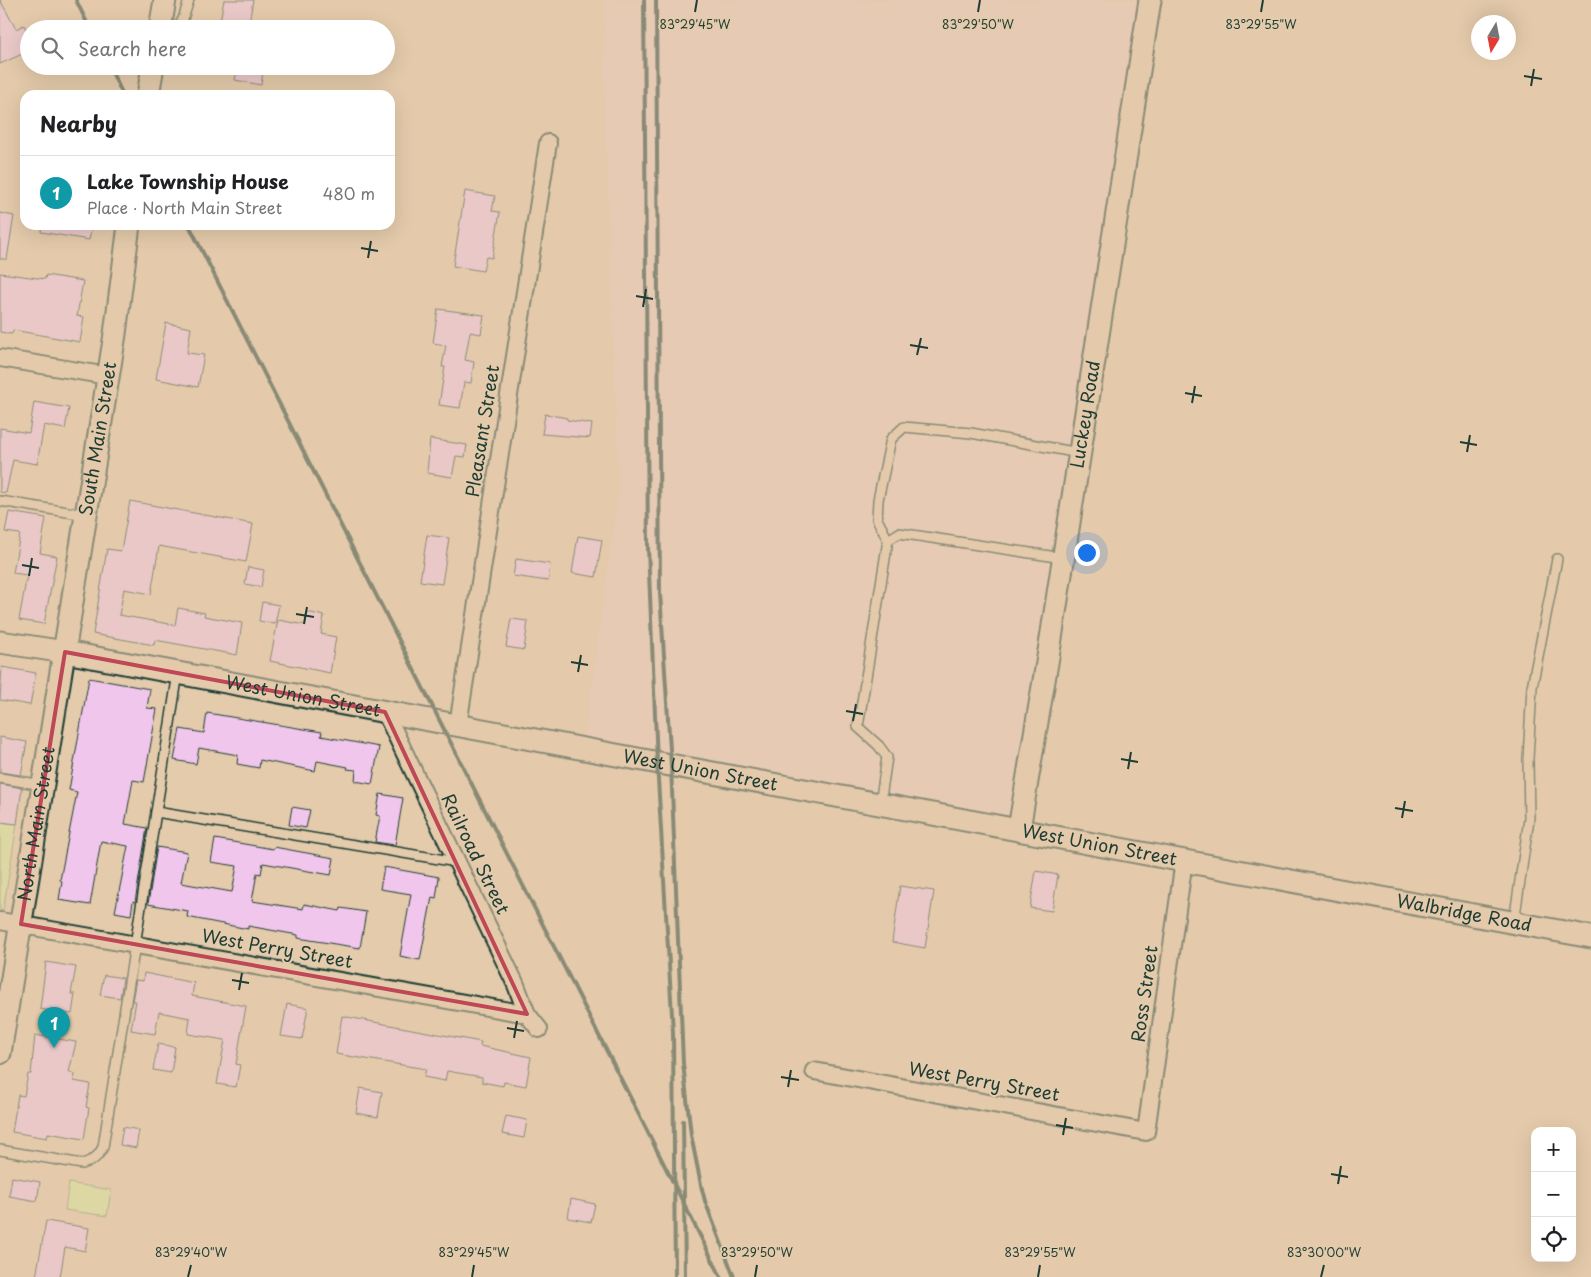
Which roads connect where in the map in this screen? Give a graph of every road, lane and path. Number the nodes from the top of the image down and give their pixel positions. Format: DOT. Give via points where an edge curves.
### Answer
graph roads {
  1 [pos="165,0"];
  2 [pos="189,0"];
  3 [pos="1150,0"];
  4 [pos="162,20"];
  5 [pos="182,20"];
  6 [pos="151,75"];
  7 [pos="149,90"];
  8 [pos="548,143"];
  9 [pos="128,230"];
  10 [pos="0,358"];
  11 [pos="108,376"];
  12 [pos="1080,453"];
  13 [pos="0,501"];
  14 [pos="86,516"];
  15 [pos="888,540"];
  16 [pos="1064,558"];
  17 [pos="1557,559"];
  18 [pos="0,642"];
  19 [pos="65,652"];
  20 [pos="178,673"];
  21 [pos="386,712"];
  22 [pos="458,725"];
  23 [pos="0,778"];
  24 [pos="43,785"];
  25 [pos="880,804"];
  26 [pos="156,812"];
  27 [pos="1019,829"];
  28 [pos="1184,860"];
  29 [pos="456,862"];
  30 [pos="1336,889"];
  31 [pos="0,921"];
  32 [pos="1514,923"];
  33 [pos="21,924"];
  34 [pos="1591,937"];
  35 [pos="135,944"];
  36 [pos="527,1014"];
  37 [pos="539,1029"];
  38 [pos="0,1053"];
  39 [pos="814,1071"];
  40 [pos="1146,1132"];
  41 [pos="0,1150"];
  1 -- 4 [label="street"];
  2 -- 5 [label="lane"];
  3 -- 12 [label="street, Luckey Road"];
  6 -- 7 [label="street"];
  8 -- 22 [label="street, Pleasant Street"];
  9 -- 11 [label="street, South Main Street"];
  10 -- 11 [label="street"];
  11 -- 14 [label="street, South Main Street"];
  12 -- 15 [label="lane" via="971,434 904,427 891,439 878,500 877,519"];
  12 -- 16 [label="street, Luckey Road"];
  13 -- 14 [label="lane"];
  14 -- 19 [label="street, South Main Street"];
  15 -- 16 [label="lane" via="899,533"];
  15 -- 25 [label="lane" via="858,727 880,746 887,757"];
  16 -- 27 [label="street, Luckey Road"];
  17 -- 32 [label="lane" via="1532,687 1529,819"];
  18 -- 19 [label="street, West Union Street"];
  19 -- 20 [label="street, West Union Street"];
  19 -- 24 [label="street, North Main Street"];
  20 -- 21 [label="street, West Union Street"];
  20 -- 26 [label="lane"];
  21 -- 22 [label="street, West Union Street"];
  21 -- 29 [label="street, Railroad Street"];
  22 -- 25 [label="street, West Union Street"];
  23 -- 24 [label="lane"];
  24 -- 33 [label="street, North Main Street"];
  25 -- 27 [label="street, West Union Street"];
  26 -- 29 [label="lane"];
  26 -- 35 [label="lane"];
  27 -- 28 [label="street, West Union Street"];
  28 -- 30 [label="street, West Union Street"];
  28 -- 40 [label="street, Ross Street"];
  29 -- 36 [label="street, Railroad Street"];
  30 -- 32 [label="street, Walbridge Road"];
  31 -- 33 [label="street, West Perry Street"];
  32 -- 34 [label="street, Walbridge Road"];
  33 -- 35 [label="street, West Perry Street"];
  33 -- 38 [label="street, North Main Street"];
  35 -- 36 [label="street, West Perry Street"];
  35 -- 41 [label="lane" via="100,1155 82,1164"];
  36 -- 37 [label="street, Railroad Street"];
  39 -- 40 [label="street, West Perry Street"];
}
